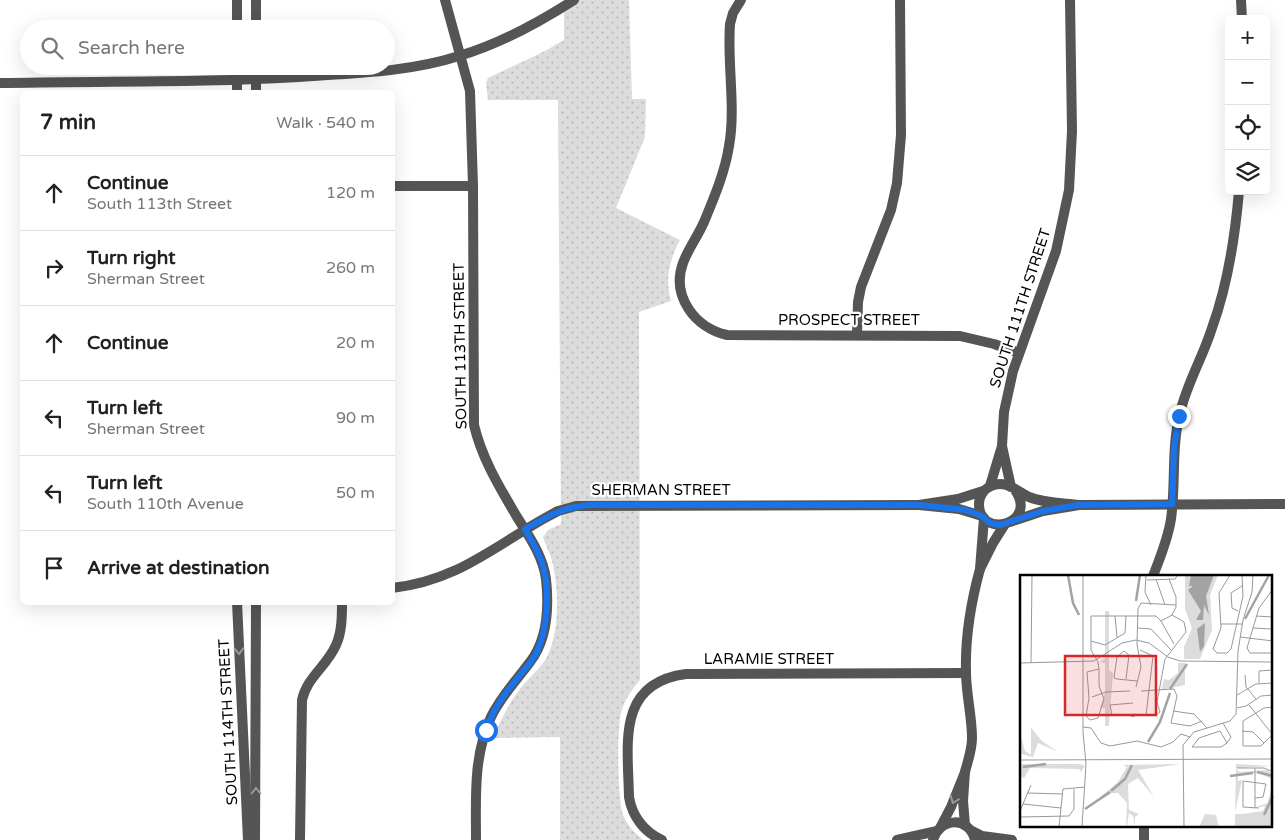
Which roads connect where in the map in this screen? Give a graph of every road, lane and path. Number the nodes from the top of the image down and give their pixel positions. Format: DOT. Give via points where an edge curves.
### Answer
graph roads {
  1 [pos="237,0"];
  2 [pos="256,0"];
  3 [pos="445,0"];
  4 [pos="574,0"];
  5 [pos="741,0"];
  6 [pos="900,0"];
  7 [pos="1070,0"];
  8 [pos="1241,0"];
  9 [pos="1242,15"];
  10 [pos="237,20"];
  11 [pos="256,20"];
  12 [pos="460,56"];
  13 [pos="395,70"];
  14 [pos="237,75"];
  15 [pos="256,75"];
  16 [pos="327,75"];
  17 [pos="256,79"];
  18 [pos="237,80"];
  19 [pos="0,82"];
  20 [pos="237,90"];
  21 [pos="256,90"];
  22 [pos="395,186"];
  23 [pos="473,186"];
  24 [pos="1239,195"];
  25 [pos="857,335"];
  26 [pos="1019,353"];
  27 [pos="1002,446"];
  28 [pos="987,488"];
  29 [pos="1013,488"];
  30 [pos="1172,504"];
  31 [pos="1285,504"];
  32 [pos="919,505"];
  33 [pos="1078,505"];
  34 [pos="983,517"];
  35 [pos="1008,523"];
  36 [pos="525,529"];
  37 [pos="980,568"];
  38 [pos="1153,575"];
  39 [pos="395,588"];
  40 [pos="237,605"];
  41 [pos="256,605"];
  42 [pos="342,605"];
  43 [pos="966,673"];
  44 [pos="965,772"];
  45 [pos="970,832"];
  46 [pos="937,833"];
  47 [pos="248,840"];
  48 [pos="256,840"];
  49 [pos="300,840"];
  50 [pos="476,840"];
  51 [pos="662,840"];
  52 [pos="896,840"];
  53 [pos="1012,840"];
  1 -- 10 [label="street"];
  2 -- 11 [label="street"];
  3 -- 12 [label="street, SOUTH 113TH STREET"];
  4 -- 12 [label="street" via="537,23"];
  5 -- 25 [label="street, PROSPECT STREET" via="731,18 730,29 730,144 703,223 682,264 681,284 687,308 704,326 727,335"];
  6 -- 25 [label="street" via="897,183 861,287"];
  7 -- 26 [label="street, SOUTH 111TH STREET" via="1072,131 1069,190 1056,251"];
  8 -- 9 [label="street"];
  12 -- 13 [label="street"];
  12 -- 23 [label="street, SOUTH 113TH STREET" via="470,91"];
  14 -- 18 [label="street"];
  15 -- 17 [label="street"];
  16 -- 17 [label="street"];
  17 -- 18 [label="street"];
  17 -- 21 [label="street"];
  18 -- 19 [label="street"];
  18 -- 20 [label="street"];
  22 -- 23 [label="street"];
  23 -- 36 [label="street, SOUTH 113TH STREET" via="474,425 482,455"];
  24 -- 30 [label="street" via="1225,286 1212,331 1188,385 1179,416"];
  25 -- 26 [label="street, PROSPECT STREET" via="960,336"];
  26 -- 27 [label="street, SOUTH 111TH STREET" via="1007,392"];
  27 -- 28 [label="street, SOUTH 111TH STREET"];
  27 -- 29 [label="street, SOUTH 111TH STREET"];
  28 -- 29 [label="street" via="1002,483"];
  28 -- 32 [label="street, SHERMAN STREET" via="958,499"];
  28 -- 34 [label="street" via="979,503"];
  29 -- 33 [label="street" via="1043,501"];
  29 -- 35 [label="street" via="1021,505 1018,515"];
  30 -- 31 [label="street"];
  30 -- 33 [label="street"];
  30 -- 38 [label="street" via="1167,537"];
  32 -- 34 [label="street, SHERMAN STREET" via="959,509"];
  32 -- 36 [label="street, SHERMAN STREET" via="590,505 558,511"];
  33 -- 35 [label="street" via="1043,511"];
  34 -- 35 [label="street" via="995,524"];
  34 -- 37 [label="street"];
  35 -- 37 [label="street"];
  36 -- 39 [label="street, SHERMAN STREET" via="455,572"];
  36 -- 50 [label="street, SOUTH 113TH STREET" via="545,572 545,630 535,655 496,706 479,751"];
  37 -- 43 [label="street" via="968,620"];
  40 -- 47 [label="street, SOUTH 114TH STREET, one-way"];
  48 -- 41 [label="street, SOUTH 114TH STREET, one-way"];
  42 -- 49 [label="street" via="336,646 307,685 302,700"];
  43 -- 44 [label="street" via="972,737"];
  43 -- 51 [label="street, LARAMIE STREET" via="686,674 653,684 637,702 629,725 629,797 631,808 641,824"];
  44 -- 45 [label="street" via="963,800"];
  44 -- 46 [label="street, one-way"];
  45 -- 46 [label="street" via="956,822 948,823"];
  45 -- 53 [label="street"];
  46 -- 52 [label="street"];
}
